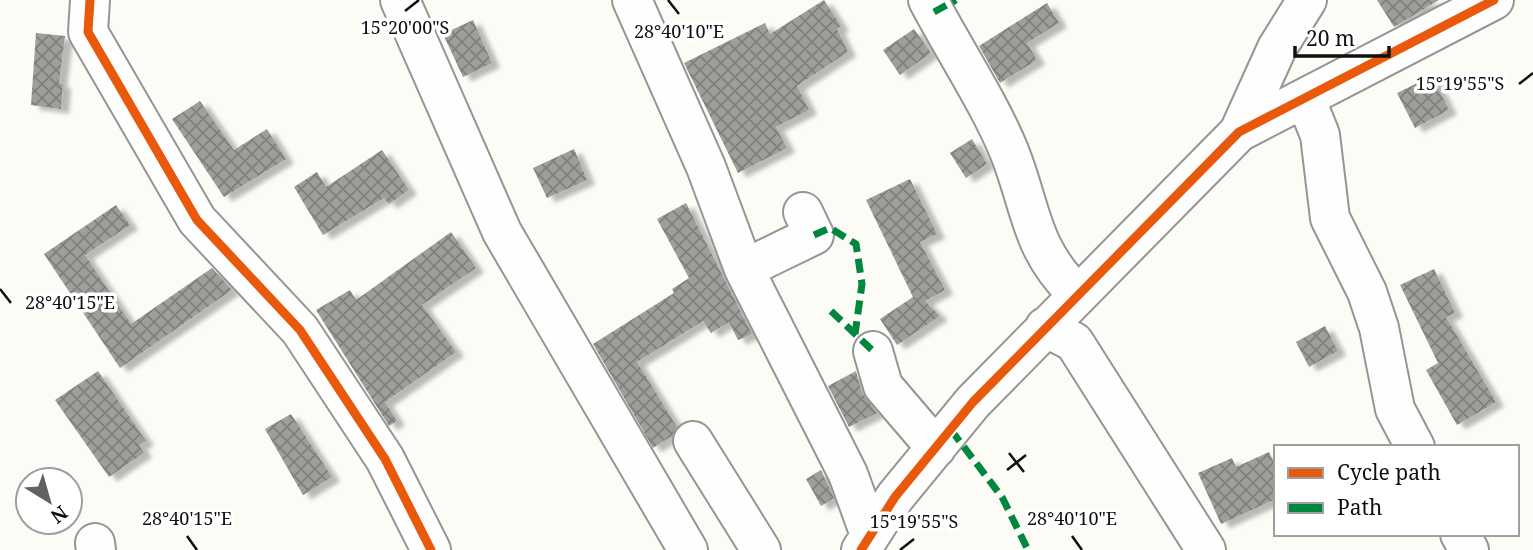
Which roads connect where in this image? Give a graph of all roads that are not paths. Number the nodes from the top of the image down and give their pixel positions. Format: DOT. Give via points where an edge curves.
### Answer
graph roads {
  1 [pos="90,0"];
  2 [pos="400,0"];
  3 [pos="632,0"];
  4 [pos="928,0"];
  5 [pos="1307,0"];
  6 [pos="1494,0"];
  7 [pos="1305,98"];
  8 [pos="1238,132"];
  9 [pos="803,212"];
  10 [pos="744,269"];
  11 [pos="1077,294"];
  12 [pos="1045,327"];
  13 [pos="873,351"];
  14 [pos="693,441"];
  15 [pos="1414,445"];
  16 [pos="936,448"];
  17 [pos="865,543"];
  18 [pos="431,550"];
  19 [pos="688,550"];
  20 [pos="761,550"];
  21 [pos="1206,550"];
  1 -- 18 [label="street" via="88,32 197,220 300,330 385,459"];
  2 -- 19 [label="street" via="502,232"];
  3 -- 10 [label="street" via="706,167"];
  4 -- 11 [label="street" via="1009,150 1032,229 1055,272"];
  5 -- 8 [label="street" via="1277,48"];
  6 -- 7 [label="street"];
  7 -- 8 [label="street"];
  7 -- 15 [label="street" via="1320,135 1330,218 1367,292 1395,409"];
  8 -- 11 [label="street"];
  9 -- 10 [label="street" via="814,235"];
  10 -- 17 [label="street" via="848,474"];
  11 -- 12 [label="street"];
  12 -- 16 [label="street"];
  12 -- 21 [label="street" via="1074,342"];
  13 -- 16 [label="street" via="883,386"];
  14 -- 20 [label="street"];
  16 -- 17 [label="street"];
}
